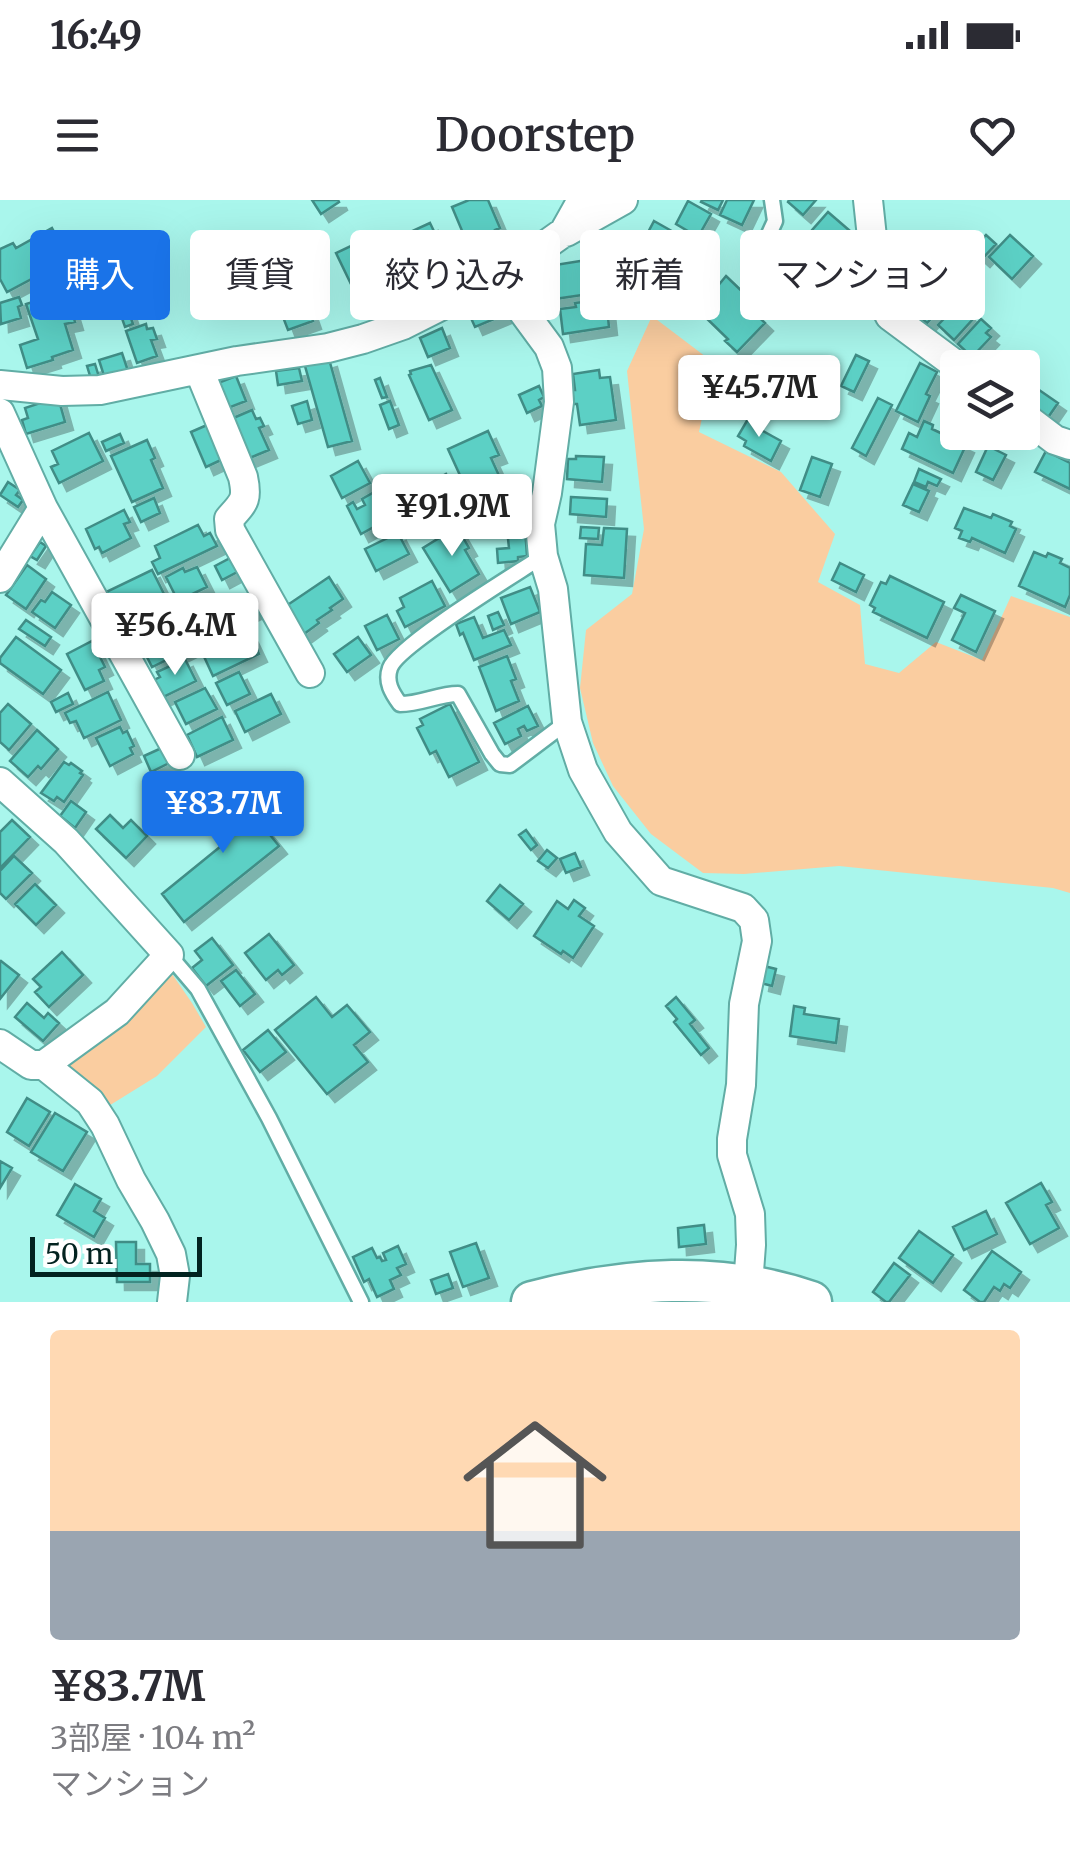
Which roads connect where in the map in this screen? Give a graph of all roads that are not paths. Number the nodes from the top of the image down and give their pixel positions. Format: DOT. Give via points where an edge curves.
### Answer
graph roads {
  1 [pos="582,200"];
  2 [pos="623,200"];
  3 [pos="772,200"];
  4 [pos="868,200"];
  5 [pos="771,230"];
  6 [pos="871,230"];
  7 [pos="564,232"];
  8 [pos="560,235"];
  9 [pos="415,320"];
  10 [pos="530,320"];
  11 [pos="895,320"];
  12 [pos="940,353"];
  13 [pos="199,370"];
  14 [pos="0,384"];
  15 [pos="0,414"];
  16 [pos="1040,429"];
  17 [pos="1070,444"];
  18 [pos="43,508"];
  19 [pos="542,556"];
  20 [pos="0,578"];
  21 [pos="310,674"];
  22 [pos="567,722"];
  23 [pos="180,755"];
  24 [pos="0,782"];
  25 [pos="169,956"];
  26 [pos="0,1044"];
  27 [pos="44,1065"];
  28 [pos="748,1286"];
  29 [pos="172,1302"];
  30 [pos="361,1302"];
  31 [pos="532,1302"];
  32 [pos="810,1302"];
  1 -- 7 [label="street"];
  2 -- 7 [label="street"];
  3 -- 5 [label="lane"];
  4 -- 6 [label="street"];
  7 -- 8 [label="street"];
  9 -- 13 [label="street" via="328,348"];
  10 -- 19 [label="street" via="557,368 559,402 540,524"];
  11 -- 12 [label="street"];
  13 -- 14 [label="street" via="100,390"];
  13 -- 21 [label="street" via="243,476 245,501 229,520 230,530"];
  15 -- 18 [label="street"];
  16 -- 17 [label="street"];
  18 -- 20 [label="street"];
  18 -- 23 [label="street"];
  19 -- 22 [label="street" via="553,589"];
  19 -- 22 [label="lane" via="396,656 389,689 400,704 458,694 500,764 510,765"];
  22 -- 28 [label="street" via="583,770 618,832 661,880 743,908 754,920 757,941 744,1004 732,1139 750,1214"];
  24 -- 25 [label="street" via="66,840"];
  25 -- 27 [label="street" via="117,1012"];
  25 -- 30 [label="lane" via="198,989 270,1118"];
  26 -- 27 [label="street" via="32,1065"];
  27 -- 29 [label="street" via="90,1102 156,1221 171,1254"];
  28 -- 31 [label="main road" via="655,1280"];
  28 -- 32 [label="main road"];
}
